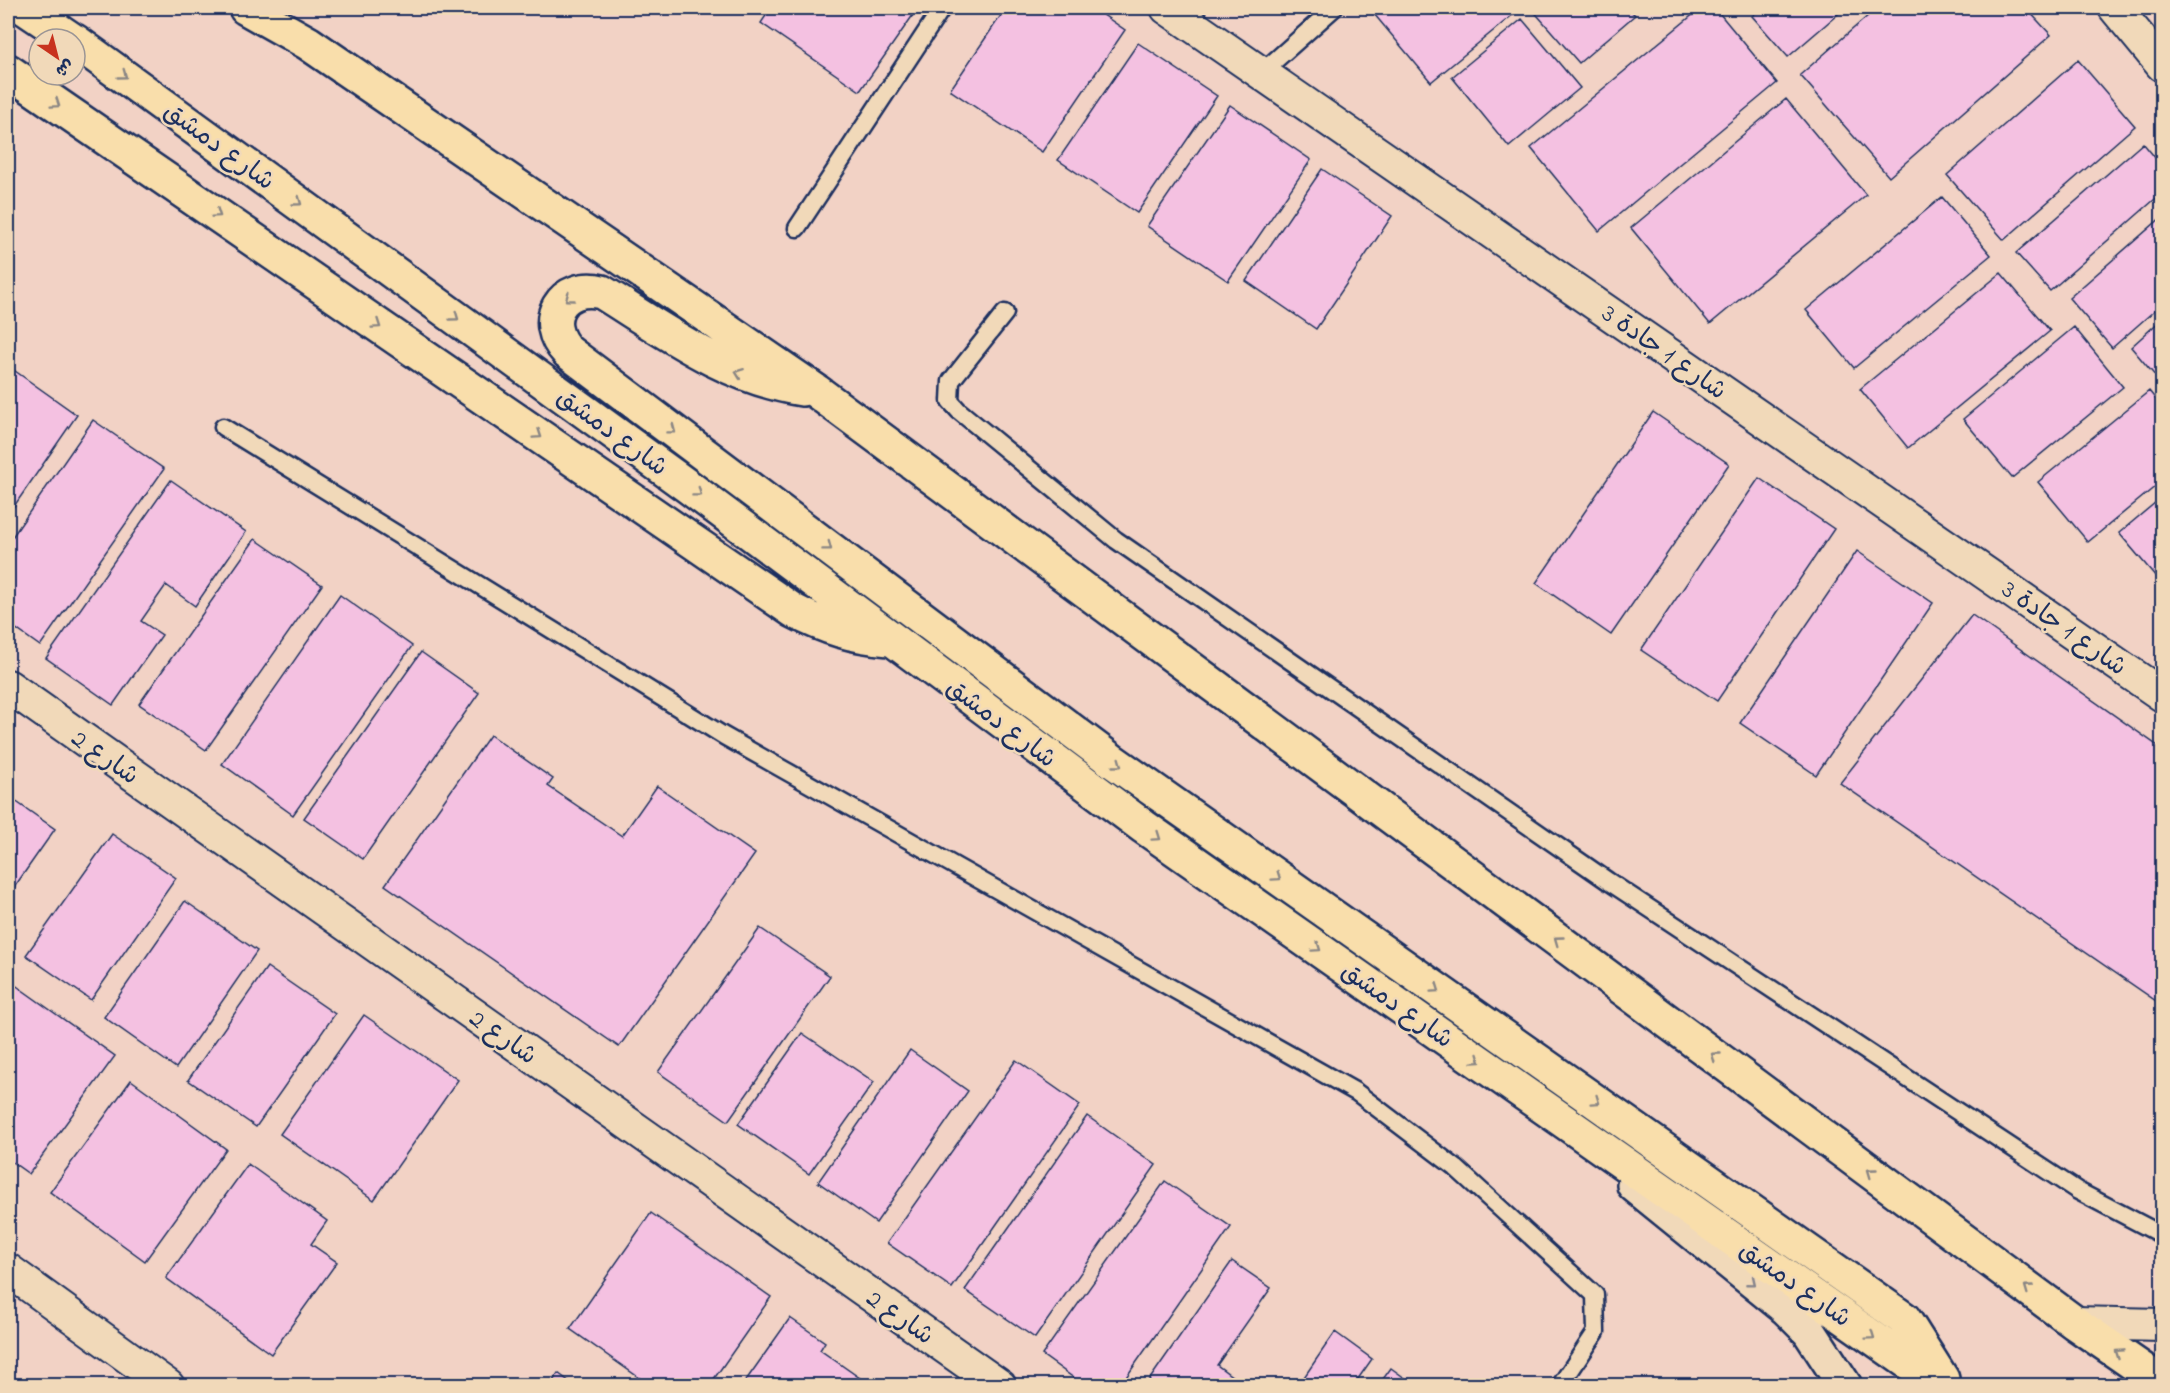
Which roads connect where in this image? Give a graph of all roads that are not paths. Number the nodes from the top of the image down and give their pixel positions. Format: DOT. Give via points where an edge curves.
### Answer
graph roads {
  1 [pos="25,8"];
  2 [pos="246,8"];
  3 [pos="272,8"];
  4 [pos="942,8"];
  5 [pos="1167,8"];
  6 [pos="1334,8"];
  7 [pos="2115,8"];
  8 [pos="54,27"];
  9 [pos="308,43"];
  10 [pos="87,50"];
  11 [pos="2163,65"];
  12 [pos="8,71"];
  13 [pos="1261,73"];
  14 [pos="797,228"];
  15 [pos="1005,313"];
  16 [pos="816,392"];
  17 [pos="223,427"];
  18 [pos="891,640"];
  19 [pos="8,686"];
  20 [pos="2163,695"];
  21 [pos="1582,1133"];
  22 [pos="2163,1235"];
  23 [pos="8,1270"];
  24 [pos="2075,1323"];
  25 [pos="2163,1325"];
  26 [pos="148,1380"];
  27 [pos="2163,1383"];
  28 [pos="1000,1386"];
  29 [pos="1560,1386"];
  30 [pos="1845,1386"];
  31 [pos="1942,1386"];
  32 [pos="1947,1386"];
  1 -- 8 [label="main road, شارع دمشق"];
  2 -- 9 [label="main road"];
  3 -- 9 [label="main road"];
  4 -- 14 [label="lane"];
  5 -- 13 [label="street, شارع 1 جادة 3"];
  6 -- 13 [label="lane"];
  7 -- 11 [label="street"];
  9 -- 16 [label="main road"];
  10 -- 18 [label="main road, شارع دمشق, one-way" via="690,488"];
  12 -- 18 [label="main road, one-way" via="794,610 834,630"];
  13 -- 20 [label="street, شارع 1 جادة 3"];
  15 -- 22 [label="lane" via="951,381 950,401 1116,540 1628,894 2078,1191"];
  24 -- 16 [label="main road, one-way"];
  16 -- 32 [label="main road, one-way" via="728,369 602,292 590,289 568,296 555,315 556,335 568,352 1111,760 1904,1319"];
  17 -- 29 [label="lane" via="724,736 1356,1092 1456,1168 1595,1295 1596,1332"];
  18 -- 21 [label="main road, شارع دمشق, one-way" via="1144,827"];
  19 -- 28 [label="street, شارع 2"];
  21 -- 30 [label="main road, one-way" via="1617,1171 1809,1331"];
  21 -- 31 [label="main road, شارع دمشق, one-way"];
  23 -- 26 [label="street"];
  24 -- 25 [label="street"];
  27 -- 24 [label="main road, one-way"];
}
